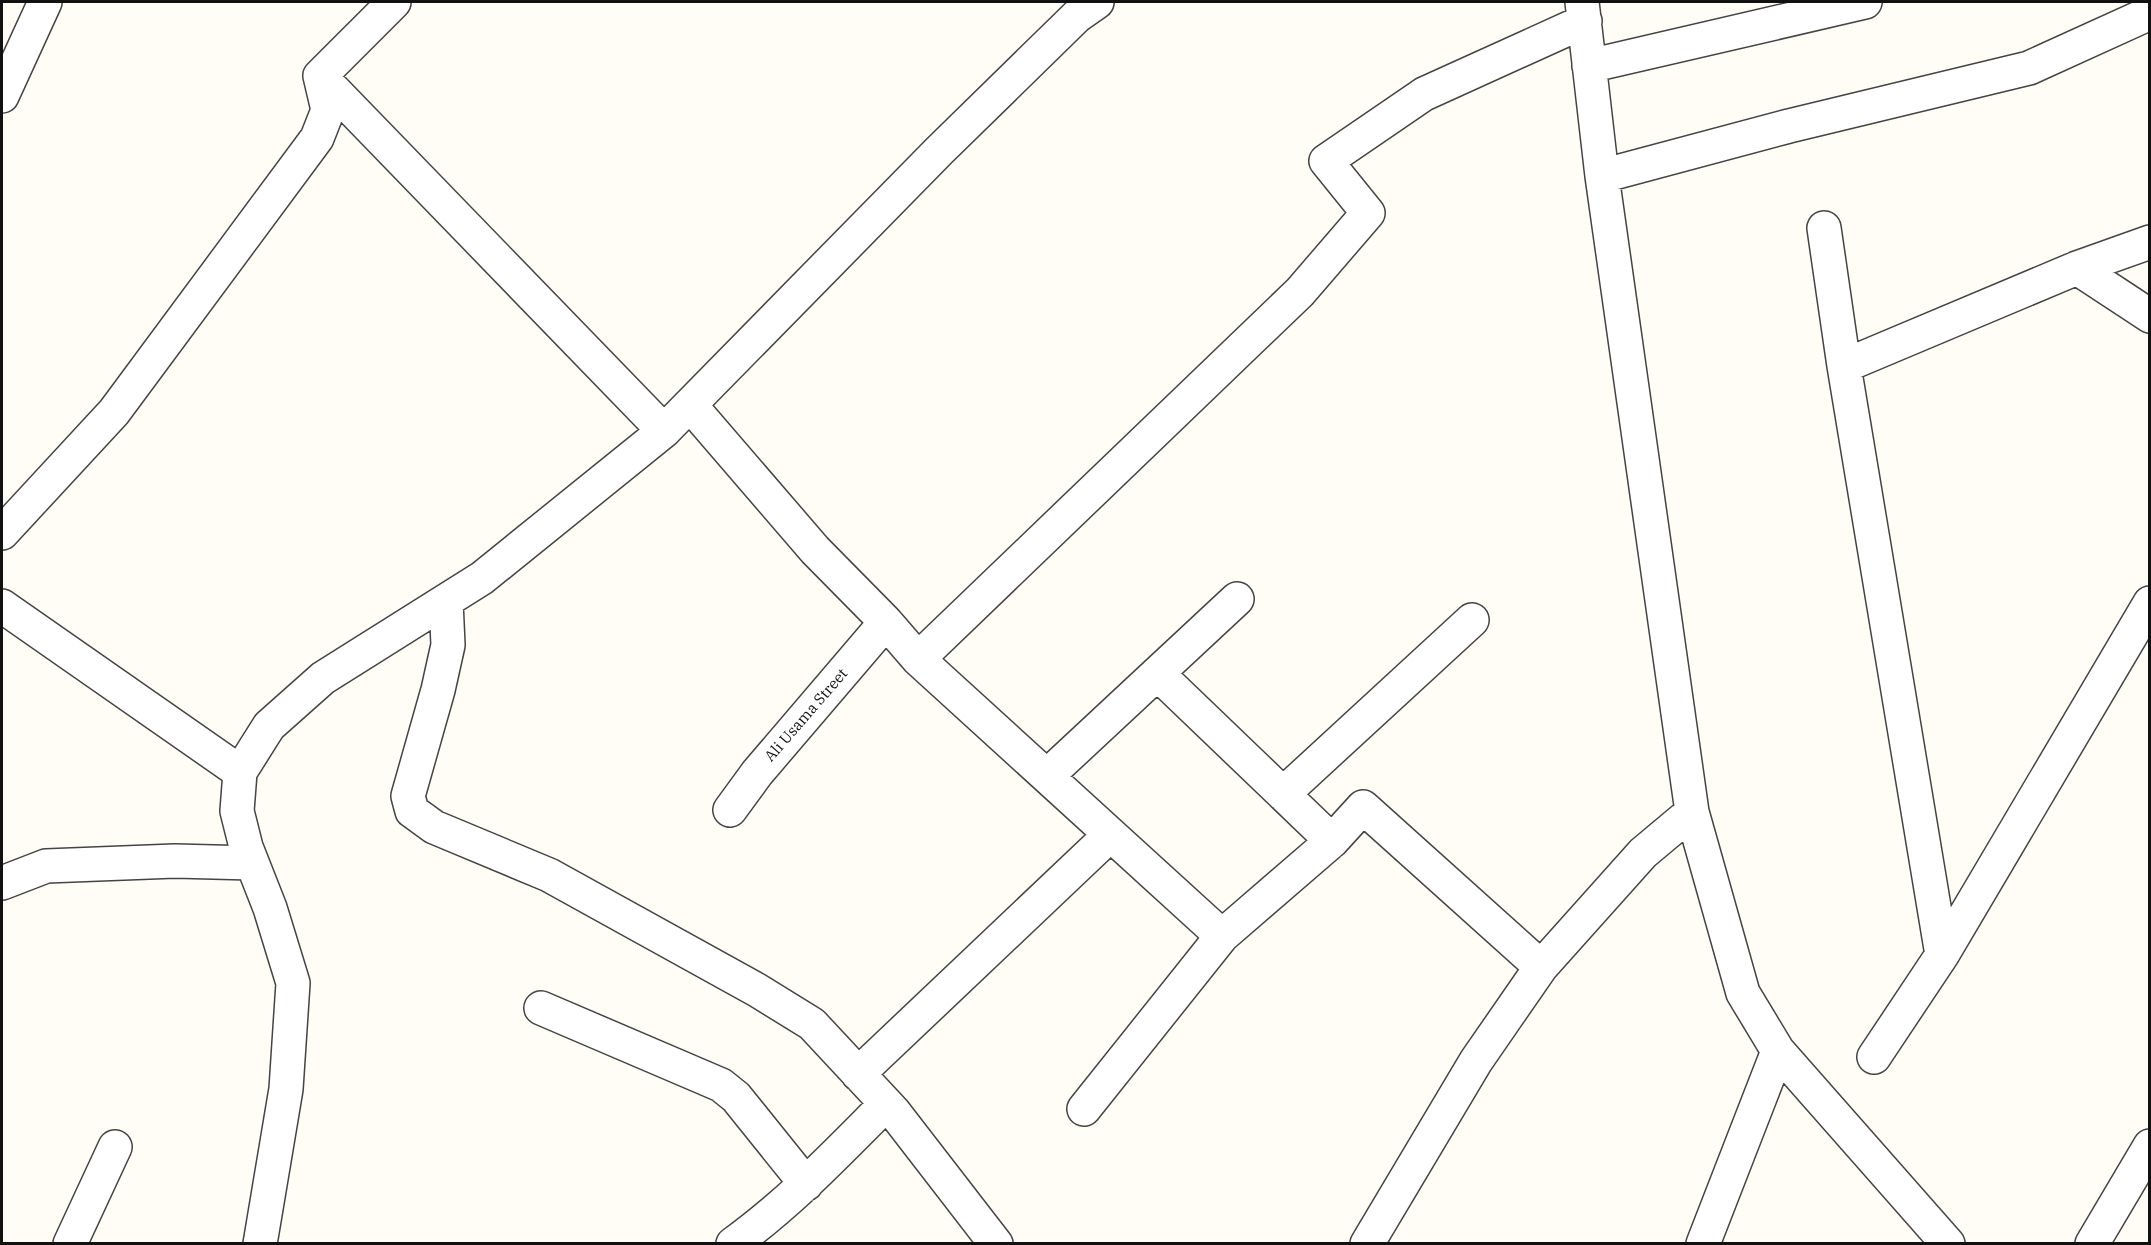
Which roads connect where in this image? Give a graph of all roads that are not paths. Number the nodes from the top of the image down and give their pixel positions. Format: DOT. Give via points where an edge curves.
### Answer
graph roads {
  1 [pos="45,2"];
  2 [pos="394,2"];
  3 [pos="1865,2"];
  4 [pos="1080,6"];
  5 [pos="1583,11"];
  6 [pos="2150,12"];
  7 [pos="1589,66"];
  8 [pos="320,76"];
  9 [pos="2,96"];
  10 [pos="1602,176"];
  11 [pos="1824,228"];
  12 [pos="2150,242"];
  13 [pos="2077,268"];
  14 [pos="2150,315"];
  15 [pos="1844,366"];
  16 [pos="691,406"];
  17 [pos="664,431"];
  18 [pos="2,533"];
  19 [pos="1237,599"];
  20 [pos="446,601"];
  21 [pos="2150,603"];
  22 [pos="2,606"];
  23 [pos="1472,620"];
  24 [pos="886,622"];
  25 [pos="918,659"];
  26 [pos="1158,674"];
  27 [pos="240,772"];
  28 [pos="1047,776"];
  29 [pos="1283,794"];
  30 [pos="730,810"];
  31 [pos="1692,812"];
  32 [pos="1110,835"];
  33 [pos="1332,841"];
  34 [pos="252,863"];
  35 [pos="2,883"];
  36 [pos="1222,936"];
  37 [pos="1942,956"];
  38 [pos="1541,967"];
  39 [pos="541,1008"];
  40 [pos="1778,1051"];
  41 [pos="1874,1057"];
  42 [pos="858,1074"];
  43 [pos="886,1104"];
  44 [pos="1084,1109"];
  45 [pos="2150,1146"];
  46 [pos="115,1148"];
  47 [pos="806,1184"];
  48 [pos="69,1244"];
  49 [pos="260,1244"];
  50 [pos="733,1244"];
  51 [pos="996,1244"];
  52 [pos="1367,1244"];
  53 [pos="1703,1244"];
  54 [pos="1948,1244"];
  55 [pos="2092,1244"];
  1 -- 9 [label="street"];
  2 -- 8 [label="street"];
  3 -- 7 [label="street"];
  4 -- 16 [label="street"];
  5 -- 7 [label="street"];
  5 -- 25 [label="street" via="1424,94 1326,161 1368,213 1300,292"];
  6 -- 10 [label="street" via="2029,68"];
  7 -- 10 [label="street"];
  8 -- 17 [label="street"];
  8 -- 18 [label="street" via="328,110 317,138 114,412"];
  10 -- 31 [label="street"];
  11 -- 15 [label="street"];
  12 -- 13 [label="street"];
  13 -- 14 [label="street"];
  13 -- 15 [label="street"];
  15 -- 37 [label="street"];
  16 -- 17 [label="street"];
  16 -- 24 [label="street" via="815,550"];
  17 -- 20 [label="street" via="482,578"];
  19 -- 26 [label="street"];
  20 -- 27 [label="street" via="323,678 269,726"];
  20 -- 42 [label="street" via="448,645 408,795 412,811 434,827 549,875 757,990 812,1024"];
  21 -- 37 [label="street"];
  22 -- 27 [label="street"];
  23 -- 29 [label="street"];
  24 -- 25 [label="street"];
  24 -- 30 [label="street, Ali Usama Street"];
  25 -- 28 [label="street"];
  26 -- 28 [label="street"];
  26 -- 29 [label="street"];
  27 -- 34 [label="street" via="237,811"];
  28 -- 32 [label="street"];
  29 -- 33 [label="street"];
  31 -- 38 [label="street" via="1643,854"];
  31 -- 40 [label="street" via="1743,993"];
  32 -- 36 [label="street"];
  32 -- 42 [label="street"];
  33 -- 36 [label="street"];
  33 -- 38 [label="street" via="1363,807"];
  34 -- 35 [label="street" via="175,861 46,866"];
  34 -- 49 [label="street" via="292,982 286,1089"];
  36 -- 44 [label="street"];
  37 -- 41 [label="street"];
  38 -- 52 [label="street" via="1476,1061"];
  39 -- 47 [label="street" via="721,1085 736,1097"];
  40 -- 53 [label="street"];
  40 -- 54 [label="street"];
  42 -- 43 [label="street"];
  43 -- 47 [label="street"];
  43 -- 51 [label="street"];
  45 -- 55 [label="street"];
  46 -- 48 [label="street"];
  47 -- 50 [label="street"];
}
